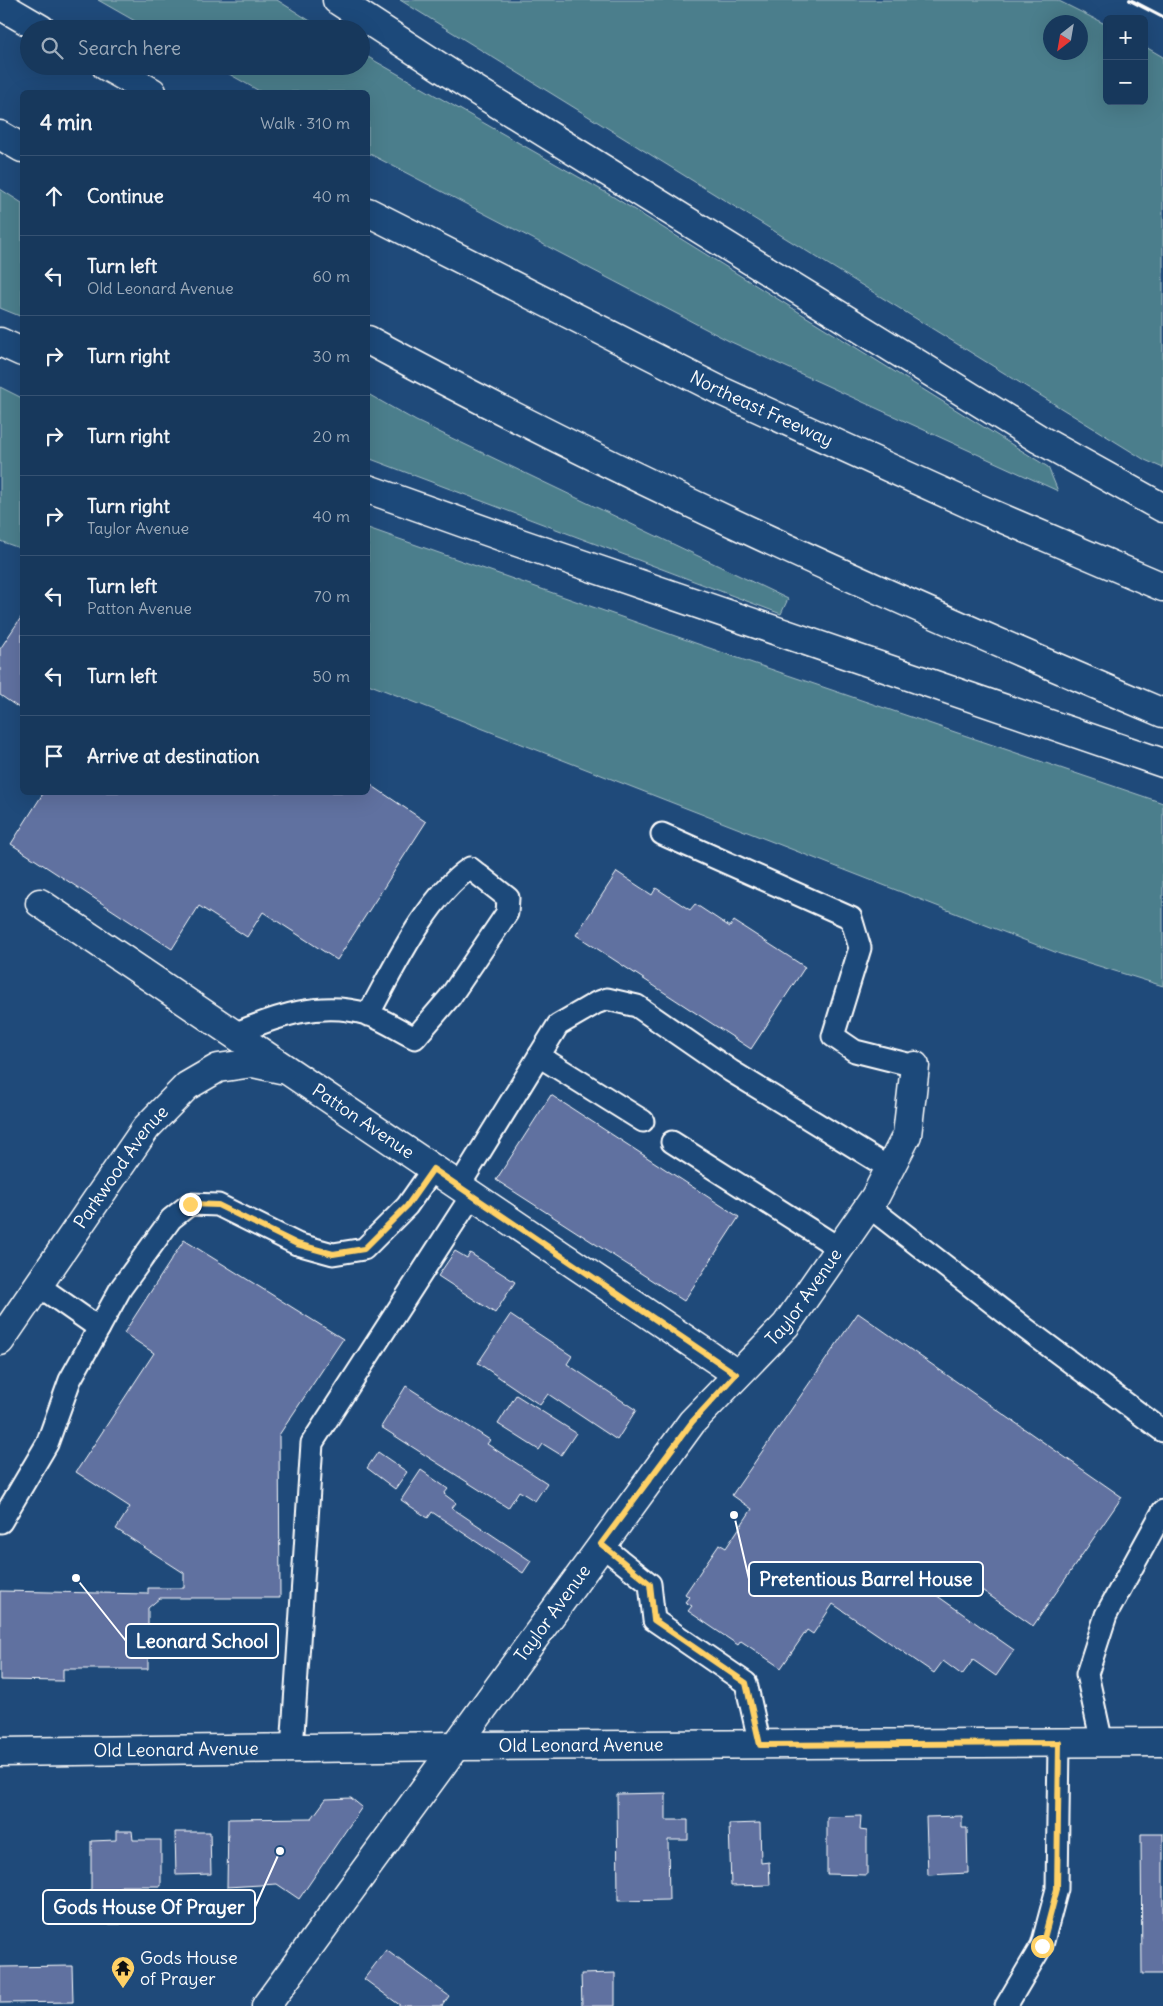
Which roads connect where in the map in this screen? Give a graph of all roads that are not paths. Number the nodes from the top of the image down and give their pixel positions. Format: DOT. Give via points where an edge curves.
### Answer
graph roads {
  1 [pos="336,0"];
  2 [pos="0,5"];
  3 [pos="26,20"];
  4 [pos="367,20"];
  5 [pos="370,22"];
  6 [pos="122,75"];
  7 [pos="148,90"];
  8 [pos="0,135"];
  9 [pos="20,147"];
  10 [pos="370,213"];
  11 [pos="370,341"];
  12 [pos="0,342"];
  13 [pos="20,351"];
  14 [pos="370,490"];
  15 [pos="1163,508"];
  16 [pos="1163,587"];
  17 [pos="1163,713"];
  18 [pos="1163,763"];
  19 [pos="662,834"];
  20 [pos="40,903"];
  21 [pos="368,1015"];
  22 [pos="234,1034"];
  23 [pos="539,1056"];
  24 [pos="915,1066"];
  25 [pos="290,1071"];
  26 [pos="643,1121"];
  27 [pos="672,1142"];
  28 [pos="889,1168"];
  29 [pos="433,1169"];
  30 [pos="465,1191"];
  31 [pos="868,1206"];
  32 [pos="839,1248"];
  33 [pos="38,1286"];
  34 [pos="99,1328"];
  35 [pos="0,1342"];
  36 [pos="736,1374"];
  37 [pos="1163,1431"];
  38 [pos="1163,1511"];
  39 [pos="1,1522"];
  40 [pos="601,1544"];
  41 [pos="1102,1742"];
  42 [pos="1163,1742"];
  43 [pos="1059,1743"];
  44 [pos="760,1745"];
  45 [pos="455,1746"];
  46 [pos="292,1749"];
  47 [pos="0,1752"];
  48 [pos="266,2006"];
  49 [pos="1006,2006"];
  1 -- 4 [label="main road"];
  2 -- 3 [label="main road"];
  5 -- 15 [label="main road" via="1039,439"];
  6 -- 7 [label="main road"];
  8 -- 9 [label="main road"];
  10 -- 16 [label="main road, Northeast Freeway" via="721,391 978,508"];
  11 -- 17 [label="main road" via="464,392 630,474 853,578"];
  12 -- 13 [label="main road"];
  14 -- 18 [label="main road"];
  19 -- 24 [label="lane" via="851,918 860,948 832,1036 855,1051"];
  20 -- 22 [label="main road, Patton Avenue"];
  21 -- 21 [label="lane" via="415,1038 450,997 507,912 508,898 470,868 454,879 413,934"];
  21 -- 22 [label="lane" via="330,1008 278,1016"];
  22 -- 25 [label="main road, Patton Avenue"];
  23 -- 26 [label="lane"];
  23 -- 28 [label="lane" via="558,1025 596,1003 607,1000 637,1006 731,1070"];
  23 -- 30 [label="lane"];
  24 -- 28 [label="main road, Taylor Avenue" via="907,1135"];
  25 -- 29 [label="main road, Patton Avenue"];
  25 -- 33 [label="main road, Parkwood Avenue" via="254,1063 218,1068 187,1086 146,1128"];
  27 -- 32 [label="lane"];
  28 -- 31 [label="main road, Taylor Avenue"];
  29 -- 30 [label="main road, Patton Avenue"];
  29 -- 34 [label="lane" via="407,1206 364,1249 333,1254 297,1244 218,1205 190,1204 171,1219 121,1288"];
  30 -- 36 [label="main road, Patton Avenue"];
  30 -- 46 [label="lane" via="312,1443"];
  31 -- 32 [label="main road, Taylor Avenue"];
  31 -- 37 [label="lane"];
  32 -- 36 [label="main road, Taylor Avenue" via="786,1325"];
  33 -- 34 [label="lane"];
  33 -- 35 [label="main road, Parkwood Avenue"];
  34 -- 39 [label="lane" via="70,1380 47,1444"];
  36 -- 40 [label="main road, Taylor Avenue" via="692,1422"];
  38 -- 41 [label="lane" via="1106,1615 1087,1674"];
  40 -- 44 [label="lane" via="650,1584 654,1620 746,1683"];
  40 -- 45 [label="main road, Taylor Avenue"];
  41 -- 42 [label="main road, Old Leonard Avenue"];
  41 -- 43 [label="main road, Old Leonard Avenue"];
  43 -- 44 [label="main road, Old Leonard Avenue"];
  43 -- 49 [label="lane" via="1057,1889 1042,1946"];
  44 -- 45 [label="main road, Old Leonard Avenue"];
  45 -- 46 [label="main road, Old Leonard Avenue"];
  45 -- 48 [label="main road, Taylor Avenue"];
  46 -- 47 [label="main road, Old Leonard Avenue"];
}
